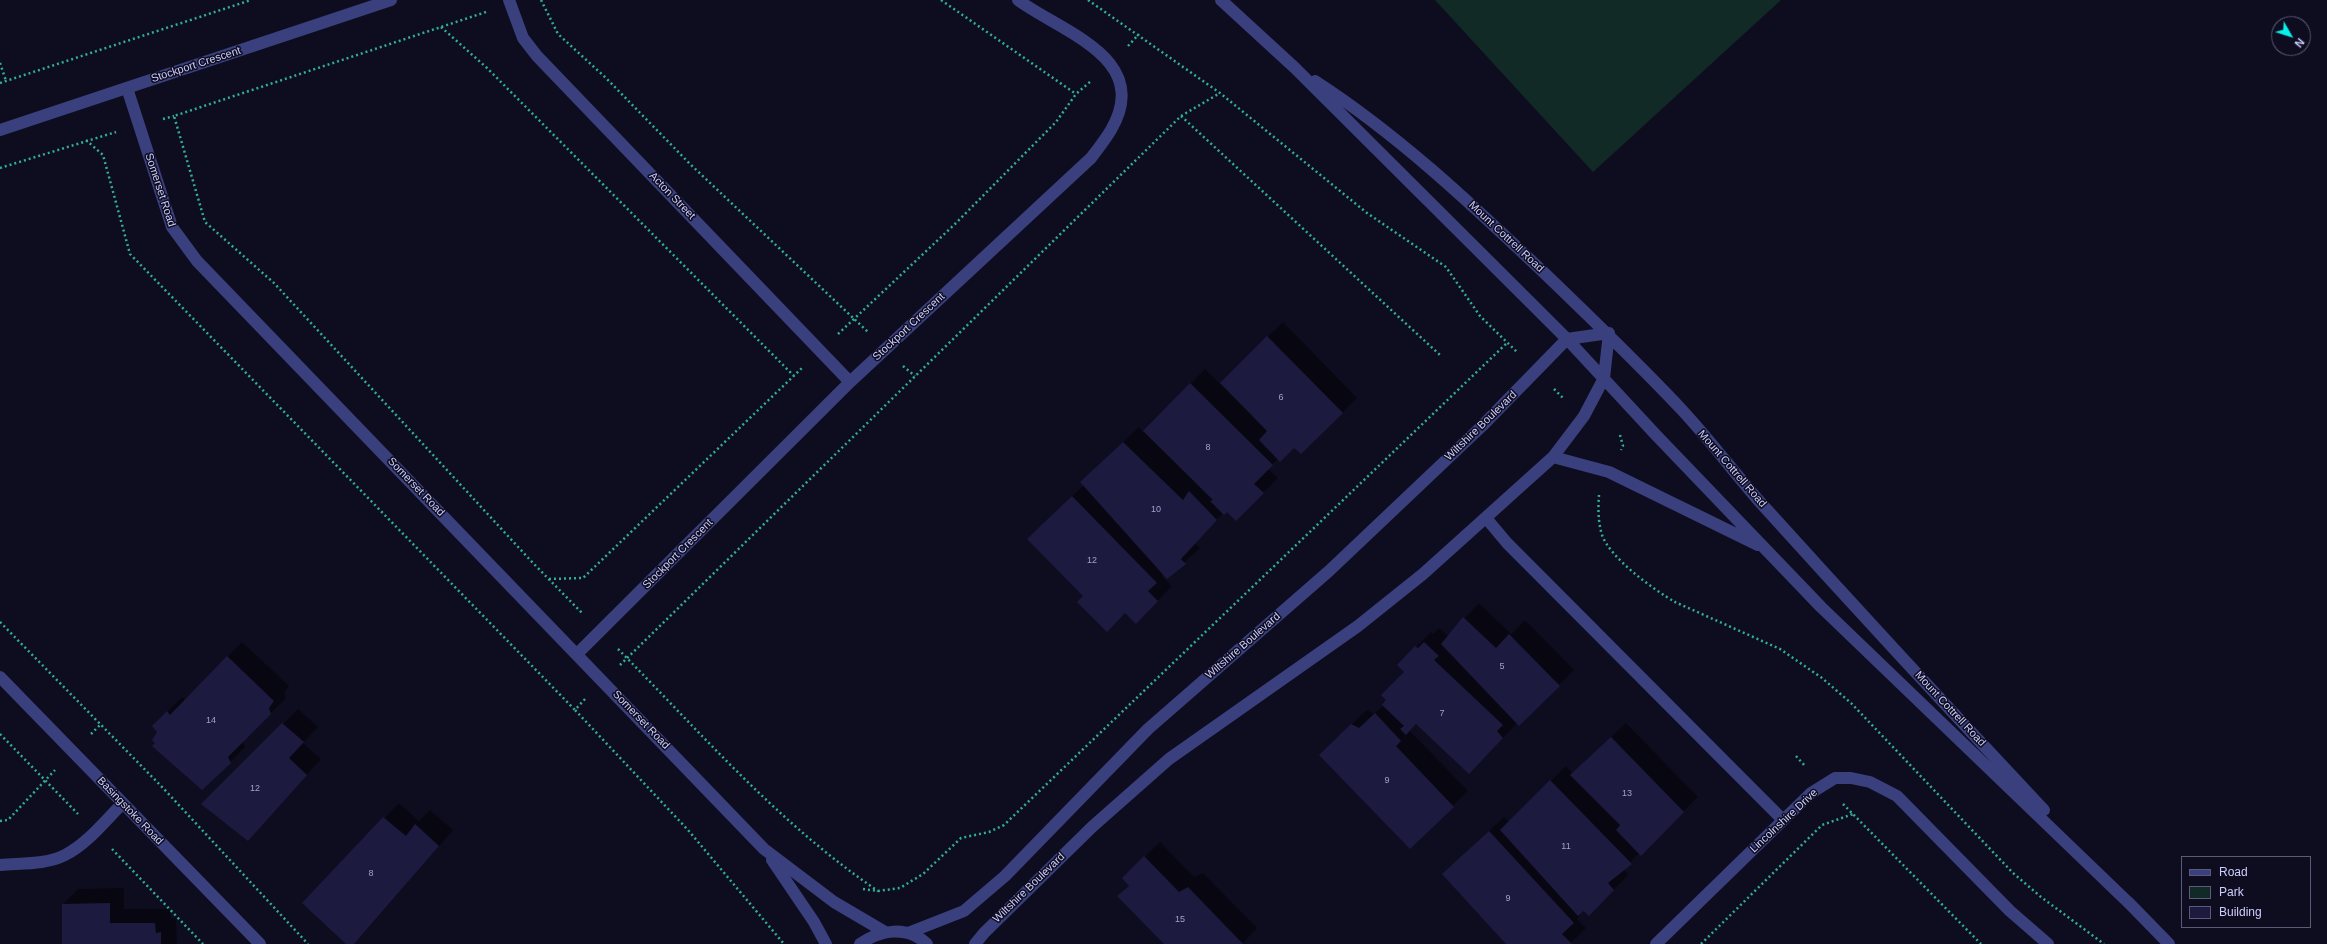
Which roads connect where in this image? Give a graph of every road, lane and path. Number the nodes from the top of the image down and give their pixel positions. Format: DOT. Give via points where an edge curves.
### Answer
graph roads {
  1 [pos="252,0"];
  2 [pos="391,0"];
  3 [pos="541,0"];
  4 [pos="941,0"];
  5 [pos="1018,0"];
  6 [pos="1088,0"];
  7 [pos="1221,0"];
  8 [pos="510,2"];
  9 [pos="441,27"];
  10 [pos="0,63"];
  11 [pos="1295,68"];
  12 [pos="6,81"];
  13 [pos="0,83"];
  14 [pos="127,88"];
  15 [pos="1220,93"];
  16 [pos="1076,94"];
  17 [pos="174,116"];
  18 [pos="1181,116"];
  19 [pos="139,125"];
  20 [pos="0,130"];
  21 [pos="86,140"];
  22 [pos="0,168"];
  23 [pos="1609,333"];
  24 [pos="1567,339"];
  25 [pos="1508,342"];
  26 [pos="886,349"];
  27 [pos="1440,355"];
  28 [pos="1536,372"];
  29 [pos="794,376"];
  30 [pos="915,376"];
  31 [pos="1604,378"];
  32 [pos="850,382"];
  33 [pos="1584,416"];
  34 [pos="1553,457"];
  35 [pos="1609,472"];
  36 [pos="1486,518"];
  37 [pos="1766,549"];
  38 [pos="0,622"];
  39 [pos="600,631"];
  40 [pos="577,654"];
  41 [pos="627,659"];
  42 [pos="0,677"];
  43 [pos="603,681"];
  44 [pos="575,710"];
  45 [pos="100,725"];
  46 [pos="73,752"];
  47 [pos="1796,756"];
  48 [pos="1824,785"];
  49 [pos="122,804"];
  50 [pos="1853,814"];
  51 [pos="1783,820"];
  52 [pos="0,821"];
  53 [pos="764,849"];
  54 [pos="0,865"];
  55 [pos="878,891"];
  56 [pos="841,906"];
  57 [pos="2133,907"];
  58 [pos="885,932"];
  59 [pos="908,933"];
  60 [pos="260,944"];
  61 [pos="308,944"];
  62 [pos="784,944"];
  63 [pos="826,944"];
  64 [pos="860,944"];
  65 [pos="927,944"];
  66 [pos="975,944"];
  67 [pos="1656,944"];
  68 [pos="1701,944"];
  69 [pos="1981,944"];
  70 [pos="2048,944"];
  71 [pos="2104,944"];
  72 [pos="2169,944"];
  1 -- 12 [label="path"];
  2 -- 14 [label="street, Stockport Crescent"];
  3 -- 26 [label="path" via="558,34 606,78 690,164"];
  4 -- 16 [label="path"];
  5 -- 26 [label="street, Stockport Crescent" via="1037,14 1092,45 1110,63 1121,84 1117,117 1091,158"];
  6 -- 15 [label="path"];
  7 -- 11 [label="street, Mount Cottrell Road"];
  8 -- 9 [label="path"];
  8 -- 32 [label="street, Acton Street" via="523,38 538,56"];
  9 -- 17 [label="path"];
  9 -- 29 [label="path" via="487,68"];
  10 -- 12 [label="path"];
  11 -- 23 [label="street, Mount Cottrell Road" via="1336,95 1432,170"];
  11 -- 24 [label="street, Mount Cottrell Road"];
  12 -- 13 [label="path"];
  14 -- 19 [label="street, Somerset Road"];
  14 -- 20 [label="street, Stockport Crescent"];
  15 -- 18 [label="path"];
  15 -- 25 [label="path" via="1367,213 1446,267 1480,316"];
  17 -- 19 [label="path"];
  17 -- 39 [label="path" via="206,222 274,283 532,562"];
  18 -- 27 [label="path"];
  18 -- 30 [label="path"];
  19 -- 21 [label="path"];
  19 -- 40 [label="street, Somerset Road" via="172,227 183,244"];
  21 -- 22 [label="path"];
  21 -- 44 [label="path" via="103,155 130,254"];
  23 -- 24 [label="street"];
  23 -- 31 [label="street"];
  23 -- 57 [label="street, Mount Cottrell Road" via="1684,412 1838,589"];
  24 -- 28 [label="street, Wiltshire Boulevard"];
  24 -- 31 [label="street, Mount Cottrell Road"];
  25 -- 28 [label="path"];
  25 -- 55 [label="path" via="1004,825 988,832 961,838 923,874 906,885"];
  26 -- 30 [label="path"];
  26 -- 32 [label="street, Stockport Crescent"];
  28 -- 33 [label="path"];
  28 -- 59 [label="street, Wiltshire Boulevard" via="1329,571 1148,729 1005,876 964,911"];
  30 -- 41 [label="path"];
  31 -- 33 [label="street, Wiltshire Boulevard"];
  31 -- 37 [label="street, Mount Cottrell Road"];
  32 -- 39 [label="street, Stockport Crescent"];
  33 -- 34 [label="street, Wiltshire Boulevard"];
  33 -- 35 [label="path" via="1616,430 1621,437 1623,446 1620,455"];
  34 -- 35 [label="street"];
  34 -- 36 [label="street, Wiltshire Boulevard"];
  35 -- 37 [label="street"];
  35 -- 71 [label="path" via="1599,492 1599,521 1602,536 1620,559 1675,602 1780,649 1828,682 2013,873"];
  36 -- 51 [label="street" via="1507,544"];
  36 -- 66 [label="street, Wiltshire Boulevard" via="1423,574 1358,626 1168,759 1092,827"];
  37 -- 57 [label="street, Mount Cottrell Road" via="1821,607"];
  38 -- 45 [label="path"];
  39 -- 40 [label="street, Stockport Crescent"];
  39 -- 41 [label="path"];
  40 -- 43 [label="street, Somerset Road"];
  41 -- 43 [label="path"];
  41 -- 55 [label="path" via="785,820"];
  42 -- 46 [label="street, Basingstoke Road"];
  43 -- 44 [label="path"];
  43 -- 53 [label="street, Somerset Road"];
  44 -- 62 [label="path" via="688,830"];
  45 -- 46 [label="path"];
  45 -- 61 [label="path" via="163,788"];
  46 -- 49 [label="street, Basingstoke Road"];
  46 -- 52 [label="path" via="8,820"];
  47 -- 48 [label="path"];
  48 -- 50 [label="path"];
  48 -- 51 [label="street, Lincolnshire Drive" via="1811,793"];
  48 -- 70 [label="street, Lincolnshire Drive" via="1835,778 1851,778 1870,782 1897,796 2010,911"];
  49 -- 54 [label="street" via="85,841 64,856"];
  49 -- 60 [label="street, Basingstoke Road"];
  50 -- 68 [label="path" via="1822,825"];
  50 -- 69 [label="path"];
  51 -- 67 [label="street, Lincolnshire Drive"];
  53 -- 56 [label="street, Somerset Road"];
  53 -- 63 [label="street, Somerset Road"];
  55 -- 56 [label="path" via="862,889"];
  56 -- 58 [label="street, Somerset Road"];
  57 -- 72 [label="street, Mount Cottrell Road"];
  58 -- 59 [label="street"];
  58 -- 64 [label="street" via="872,936"];
  59 -- 65 [label="street"];
}
